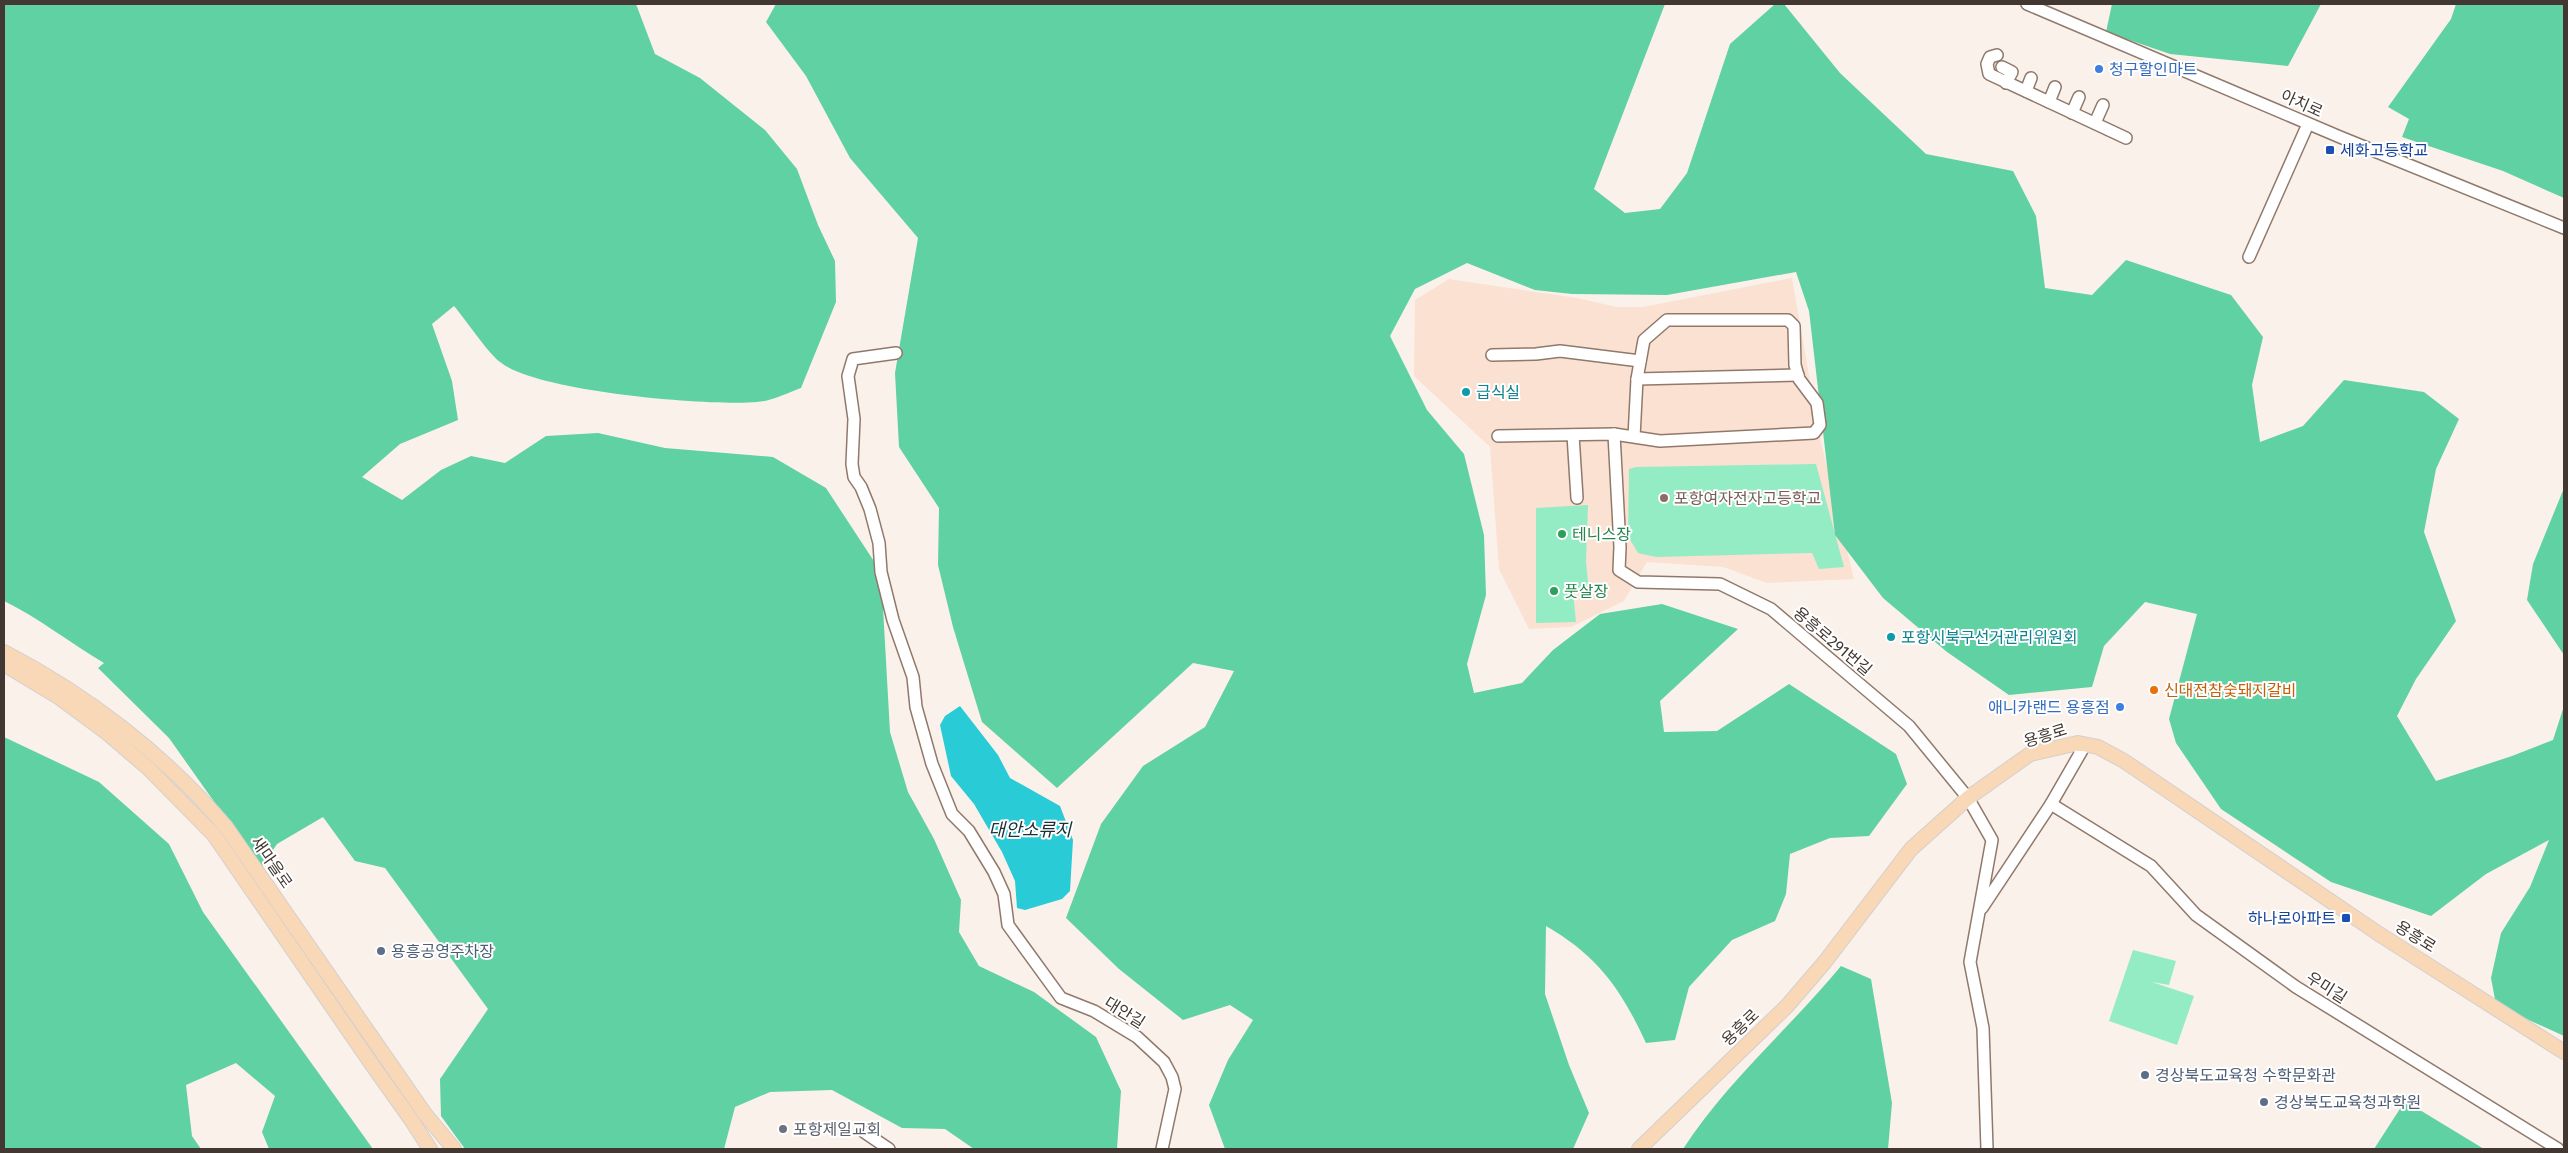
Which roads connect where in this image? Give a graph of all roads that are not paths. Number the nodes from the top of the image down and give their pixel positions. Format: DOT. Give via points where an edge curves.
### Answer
graph roads {
  1 [pos="2027,4"];
  2 [pos="1997,56"];
  3 [pos="2002,68"];
  4 [pos="2031,78"];
  5 [pos="2006,83"];
  6 [pos="2055,87"];
  7 [pos="2026,91"];
  8 [pos="2079,97"];
  9 [pos="2049,102"];
  10 [pos="2103,104"];
  11 [pos="2072,113"];
  12 [pos="2096,123"];
  13 [pos="2308,124"];
  14 [pos="2126,138"];
  15 [pos="2564,228"];
  16 [pos="2249,257"];
  17 [pos="896,353"];
  18 [pos="1492,355"];
  19 [pos="1640,361"];
  20 [pos="1798,375"];
  21 [pos="1637,379"];
  22 [pos="1614,434"];
  23 [pos="1573,435"];
  24 [pos="1498,436"];
  25 [pos="1634,437"];
  26 [pos="1576,498"];
  27 [pos="4,652"];
  28 [pos="4,664"];
  29 [pos="2085,745"];
  30 [pos="1968,798"];
  31 [pos="2051,804"];
  32 [pos="1980,911"];
  33 [pos="2564,1052"];
  34 [pos="864,1132"];
  35 [pos="430,1149"];
  36 [pos="454,1149"];
  37 [pos="889,1149"];
  38 [pos="1162,1149"];
  39 [pos="1639,1149"];
  40 [pos="1987,1149"];
  41 [pos="2558,1149"];
  1 -- 13 [label="street, 아치로"];
  2 -- 5 [label="street" via="1990,57 1987,64 1989,74"];
  3 -- 5 [label="street" via="2012,72"];
  4 -- 7 [label="street"];
  5 -- 7 [label="street"];
  6 -- 9 [label="street"];
  7 -- 9 [label="street"];
  8 -- 11 [label="street"];
  9 -- 11 [label="street"];
  10 -- 12 [label="street"];
  11 -- 12 [label="street"];
  12 -- 14 [label="street"];
  13 -- 15 [label="street, 아치로"];
  13 -- 16 [label="street"];
  17 -- 38 [label="street, 대안길" via="853,359 848,376 854,419 852,464 879,543 881,572 893,620 913,677 916,707 932,764 952,814 969,831 994,872 1004,894 1008,925 1061,998 1094,1011 1137,1036 1164,1062 1175,1089"];
  18 -- 19 [label="street" via="1560,351"];
  19 -- 20 [label="street" via="1644,340 1667,320 1788,320 1794,326"];
  19 -- 21 [label="street"];
  20 -- 21 [label="street"];
  20 -- 25 [label="street" via="1817,403 1820,425 1814,433 1660,441"];
  21 -- 25 [label="street"];
  22 -- 23 [label="street"];
  22 -- 25 [label="street"];
  22 -- 30 [label="street, 용흥로291번길" via="1619,570 1638,582 1720,584 1771,610 1909,726"];
  23 -- 24 [label="street"];
  23 -- 26 [label="street"];
  27 -- 36 [label="main road, 새마을로" via="94,706 134,737 201,798 226,827 425,1114"];
  28 -- 35 [label="main road, 새마을로" via="60,698 106,732 148,768 214,835"];
  29 -- 30 [label="main road, 용흥로" via="2078,743 2030,754"];
  29 -- 31 [label="street"];
  29 -- 33 [label="main road, 용흥로" via="2124,761 2355,918"];
  30 -- 32 [label="street, 용흥로291번길" via="1992,840"];
  30 -- 39 [label="main road, 용흥로" via="1911,849 1787,1006"];
  31 -- 32 [label="street"];
  31 -- 41 [label="street, 우미길" via="2151,866 2196,915 2296,987"];
  32 -- 40 [label="street, 용흥로291번길" via="1970,962 1983,1028"];
  34 -- 37 [label="street"];
}
